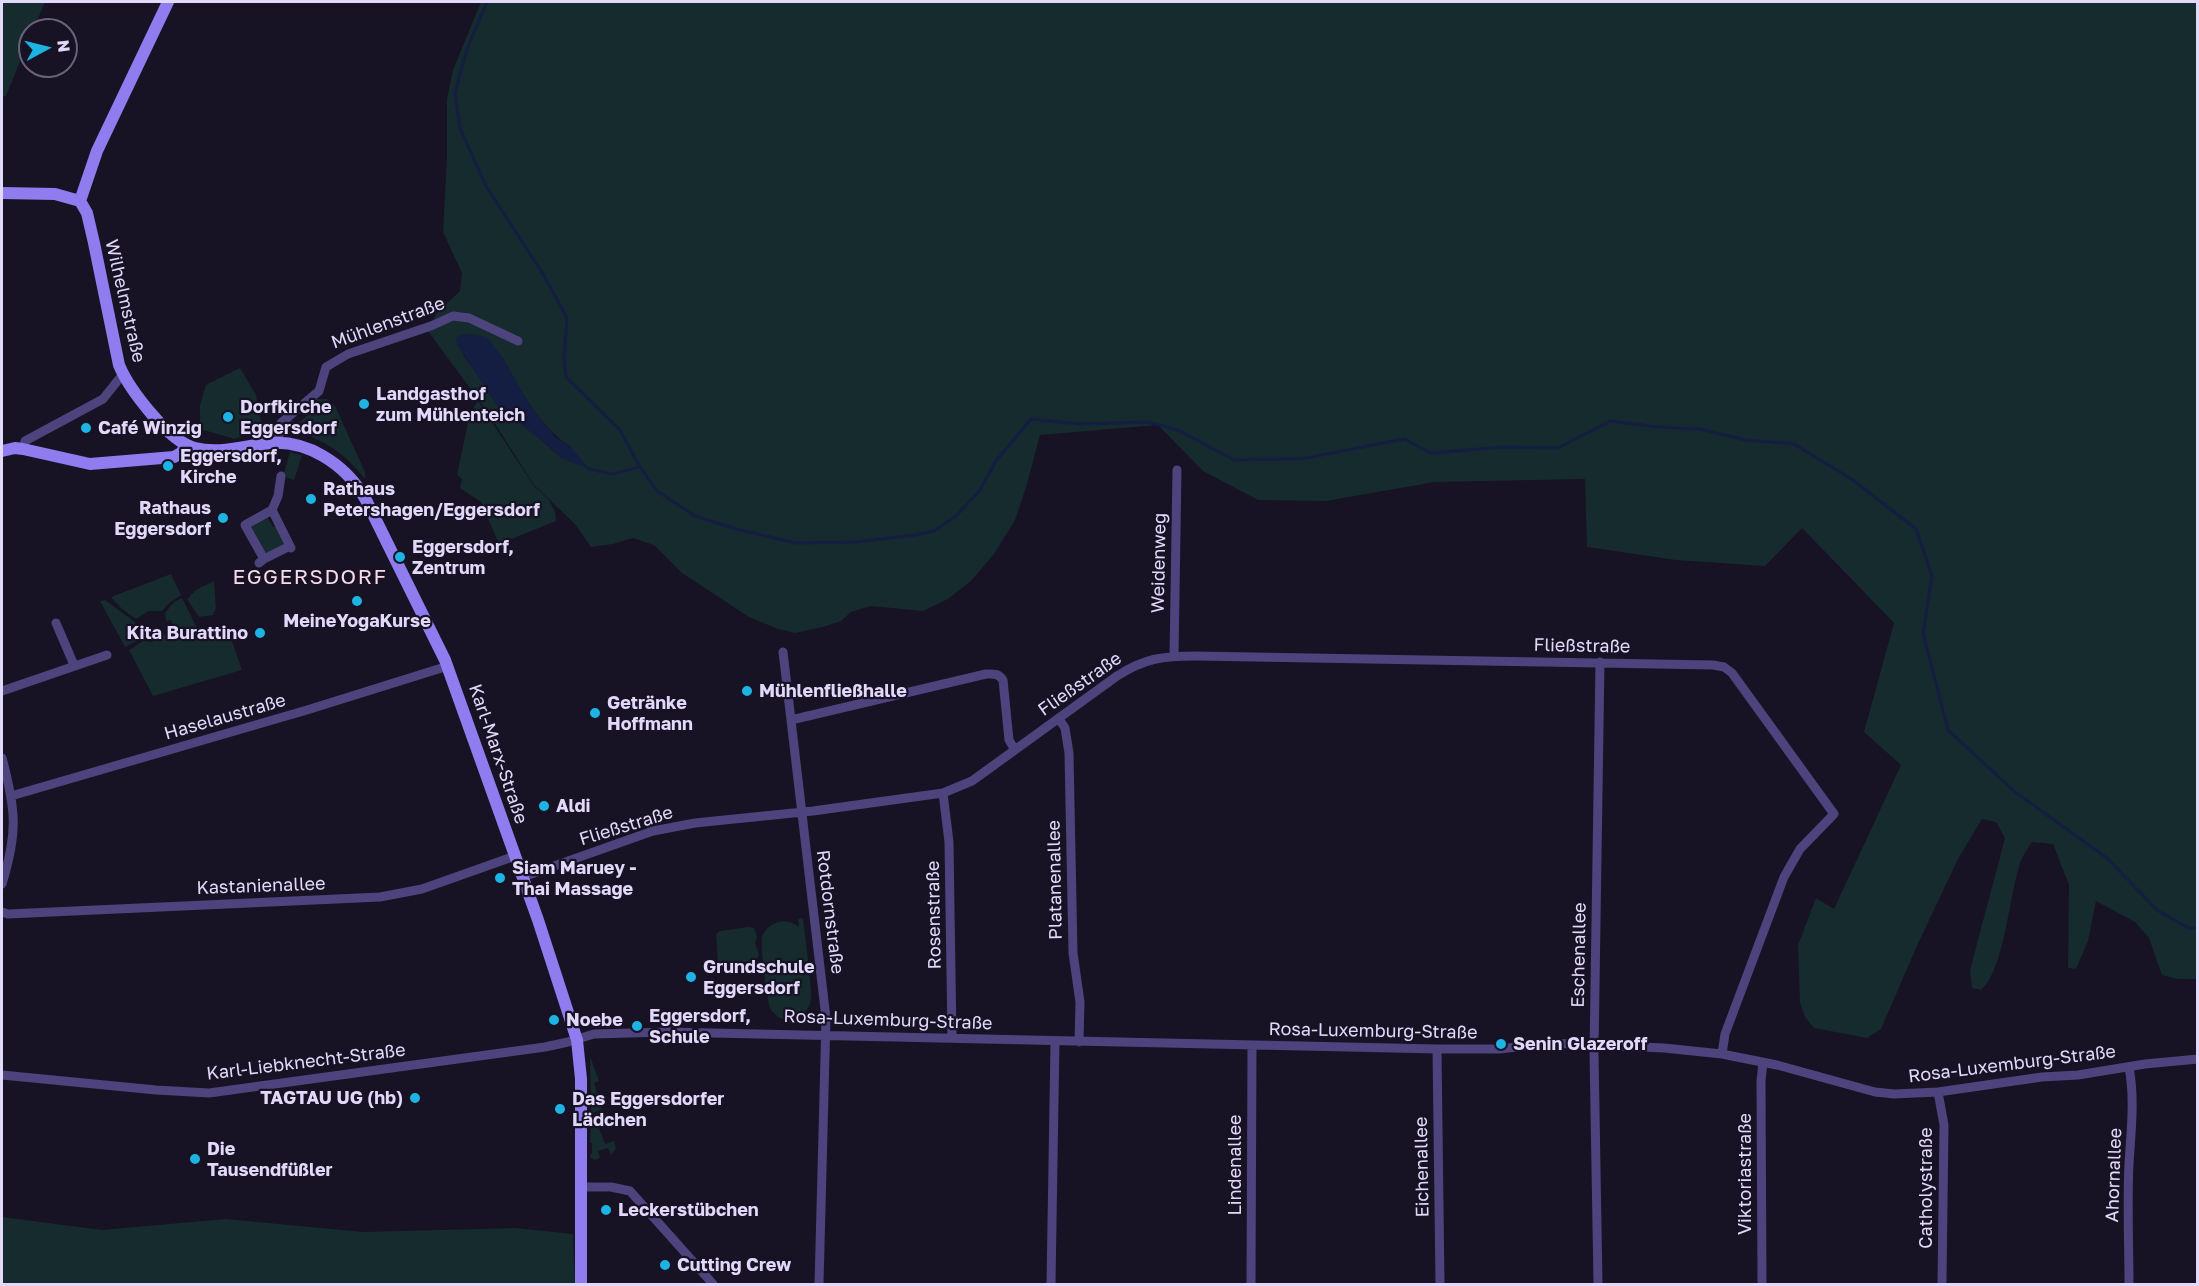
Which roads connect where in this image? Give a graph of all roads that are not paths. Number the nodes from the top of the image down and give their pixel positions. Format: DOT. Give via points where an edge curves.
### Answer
graph roads {
  1 [pos="168,2"];
  2 [pos="2,193"];
  3 [pos="80,201"];
  4 [pos="518,340"];
  5 [pos="123,374"];
  6 [pos="278,442"];
  7 [pos="186,446"];
  8 [pos="23,449"];
  9 [pos="2,451"];
  10 [pos="1177,470"];
  11 [pos="281,476"];
  12 [pos="272,510"];
  13 [pos="56,623"];
  14 [pos="783,652"];
  15 [pos="107,655"];
  16 [pos="1174,656"];
  17 [pos="1600,662"];
  18 [pos="74,665"];
  19 [pos="448,666"];
  20 [pos="2,691"];
  21 [pos="1059,719"];
  22 [pos="791,720"];
  23 [pos="1015,750"];
  24 [pos="2,758"];
  25 [pos="943,793"];
  26 [pos="11,796"];
  27 [pos="801,812"];
  28 [pos="515,856"];
  29 [pos="523,877"];
  30 [pos="2,884"];
  31 [pos="2,912"];
  32 [pos="825,1034"];
  33 [pos="952,1038"];
  34 [pos="577,1040"];
  35 [pos="1055,1041"];
  36 [pos="1078,1042"];
  37 [pos="1252,1046"];
  38 [pos="1594,1046"];
  39 [pos="1437,1049"];
  40 [pos="1722,1054"];
  41 [pos="2198,1059"];
  42 [pos="1763,1063"];
  43 [pos="2129,1066"];
  44 [pos="2,1075"];
  45 [pos="1938,1092"];
  46 [pos="580,1187"];
  47 [pos="580,1284"];
  48 [pos="712,1284"];
  49 [pos="819,1284"];
  50 [pos="1051,1284"];
  51 [pos="1251,1284"];
  52 [pos="1440,1284"];
  53 [pos="1598,1284"];
  54 [pos="1762,1284"];
  55 [pos="1942,1284"];
  56 [pos="2129,1284"];
  1 -- 3 [label="street" via="97,151"];
  2 -- 3 [label="street" via="55,194"];
  3 -- 5 [label="street, Wilhelmstraße" via="87,213"];
  4 -- 6 [label="street, Mühlenstraße" via="469,318 453,316 348,354 326,367 319,391 283,421"];
  5 -- 7 [label="street, Wilhelmstraße" via="169,432"];
  5 -- 8 [label="street" via="103,399 25,441"];
  6 -- 7 [label="street" via="222,450"];
  6 -- 19 [label="street, Karl-Marx-Straße" via="326,458 361,490"];
  7 -- 8 [label="street" via="174,457 103,464"];
  8 -- 9 [label="street"];
  10 -- 16 [label="street, Weidenweg"];
  11 -- 12 [label="street"];
  12 -- 12 [label="street" via="242,523 261,561 290,547"];
  13 -- 18 [label="street"];
  14 -- 22 [label="street, Rotdornstraße"];
  15 -- 18 [label="street"];
  16 -- 17 [label="street, Fließstraße"];
  16 -- 21 [label="street, Fließstraße" via="1132,666"];
  17 -- 38 [label="street, Eschenallee"];
  17 -- 40 [label="street, Fließstraße" via="1724,668 1834,814 1800,849 1784,876 1725,1034"];
  18 -- 20 [label="street"];
  19 -- 26 [label="street, Haselaustraße"];
  19 -- 28 [label="street, Karl-Marx-Straße"];
  21 -- 23 [label="street, Fließstraße"];
  21 -- 36 [label="street, Platanenallee" via="1069,753 1073,953 1080,1002"];
  22 -- 23 [label="street" via="930,685 995,674 1003,680 1009,740"];
  22 -- 27 [label="street, Rotdornstraße"];
  23 -- 25 [label="street, Fließstraße" via="972,781"];
  24 -- 26 [label="street"];
  25 -- 27 [label="street, Fließstraße"];
  25 -- 33 [label="street, Rosenstraße" via="949,842"];
  26 -- 30 [label="street" via="14,834"];
  27 -- 29 [label="street, Fließstraße" via="652,831"];
  27 -- 32 [label="street, Rotdornstraße" via="820,959"];
  28 -- 29 [label="street, Karl-Marx-Straße"];
  28 -- 31 [label="street, Kastanienallee" via="422,889 380,897"];
  29 -- 34 [label="street, Karl-Marx-Straße"];
  32 -- 33 [label="street, Rosa-Luxemburg-Straße"];
  32 -- 34 [label="street, Rosa-Luxemburg-Straße" via="628,1033 594,1034"];
  32 -- 49 [label="street, Rotdornstraße"];
  33 -- 35 [label="street, Rosa-Luxemburg-Straße"];
  34 -- 44 [label="street, Karl-Liebknecht-Straße" via="209,1093"];
  34 -- 46 [label="street, Karl-Marx-Straße" via="581,1079"];
  35 -- 36 [label="street, Rosa-Luxemburg-Straße"];
  35 -- 50 [label="street"];
  36 -- 37 [label="street, Rosa-Luxemburg-Straße"];
  37 -- 39 [label="street, Rosa-Luxemburg-Straße"];
  37 -- 51 [label="street, Lindenallee"];
  38 -- 39 [label="street, Rosa-Luxemburg-Straße" via="1550,1042 1500,1049"];
  38 -- 40 [label="street, Rosa-Luxemburg-Straße"];
  38 -- 53 [label="street, Eschenallee"];
  39 -- 52 [label="street, Eichenallee"];
  40 -- 42 [label="street, Rosa-Luxemburg-Straße"];
  41 -- 43 [label="street, Rosa-Luxemburg-Straße"];
  42 -- 45 [label="street, Rosa-Luxemburg-Straße" via="1875,1092"];
  42 -- 54 [label="street, Viktoriastraße"];
  43 -- 45 [label="street, Rosa-Luxemburg-Straße"];
  43 -- 56 [label="street, Ahornallee"];
  45 -- 55 [label="street, Catholystraße" via="1944,1125"];
  46 -- 47 [label="street, Karl-Marx-Straße"];
  46 -- 48 [label="street" via="630,1191"];
}
